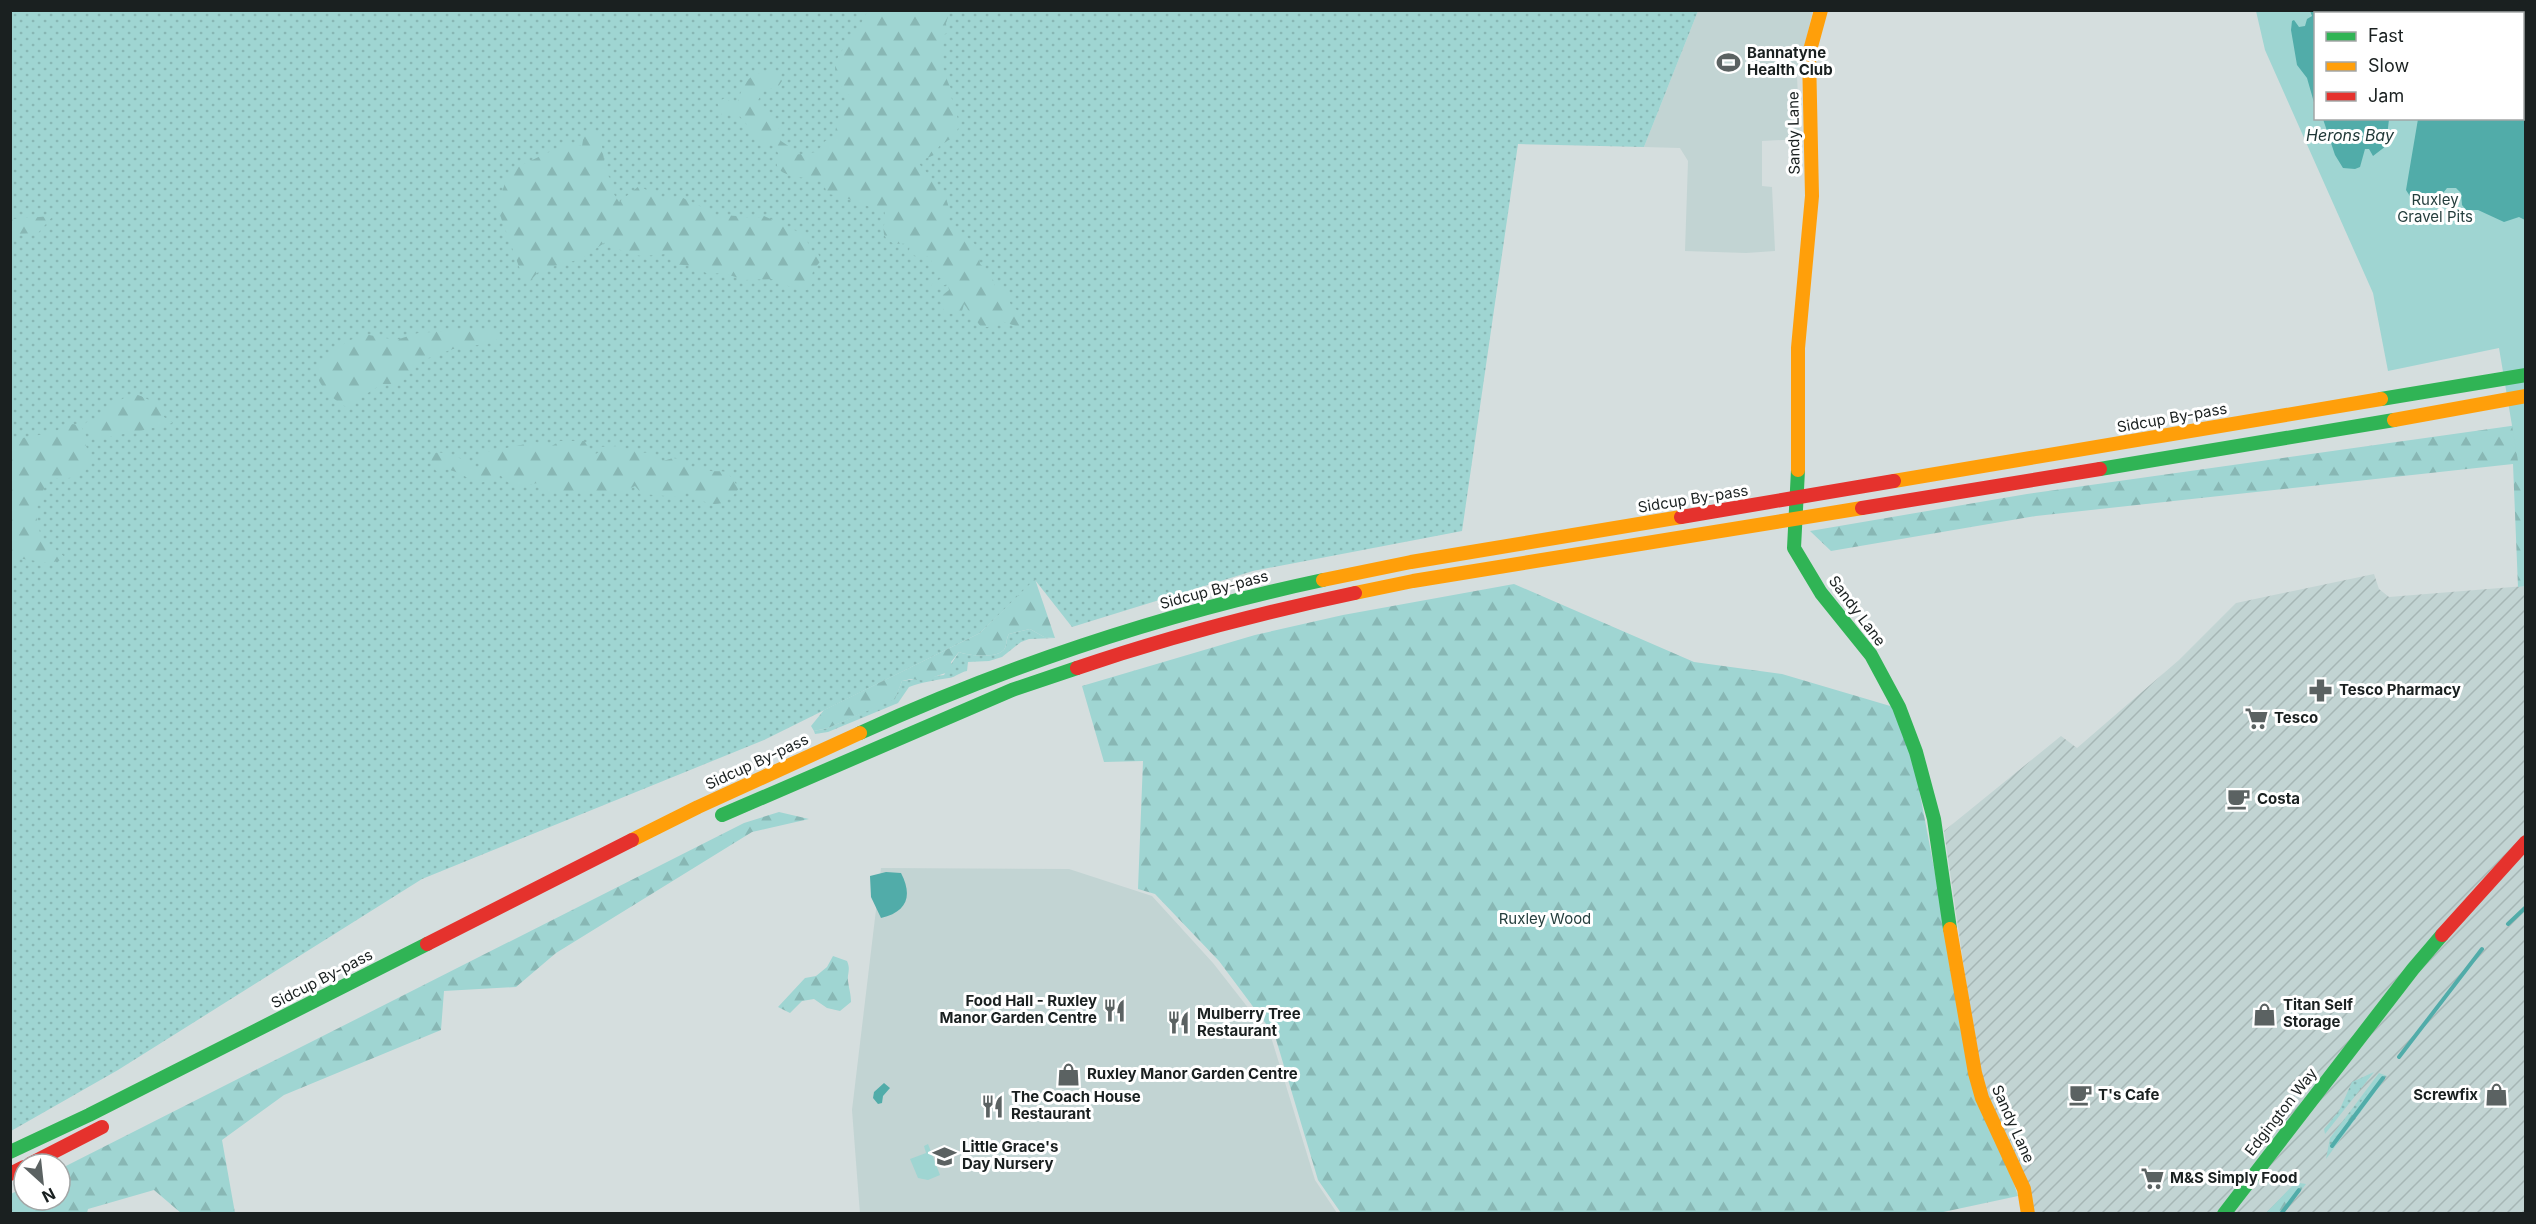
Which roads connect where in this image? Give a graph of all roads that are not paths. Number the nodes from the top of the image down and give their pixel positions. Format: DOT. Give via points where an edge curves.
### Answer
graph roads {
  1 [pos="1821,10"];
  2 [pos="2526,374"];
  3 [pos="2526,396"];
  4 [pos="2477,419"];
  5 [pos="2315,434"];
  6 [pos="710,820"];
  7 [pos="2526,842"];
  8 [pos="2526,851"];
  9 [pos="2526,861"];
  10 [pos="2491,880"];
  11 [pos="2470,910"];
  12 [pos="2365,1040"];
  13 [pos="116,1120"];
  14 [pos="10,1152"];
  15 [pos="53,1152"];
  16 [pos="2232,1213"];
  17 [pos="2028,1214"];
  1 -- 17 [label="main road, Sandy Lane" via="1809,54 1812,196 1798,348 1794,548 1821,593 1871,655 1899,707 1916,752 1934,819 1975,1073 1982,1098 2024,1189"];
  2 -- 14 [label="main road, Sidcup By-pass" via="1411,562 1254,595 1129,629 1004,672 698,807"];
  3 -- 5 [label="main road"];
  4 -- 5 [label="main road"];
  5 -- 6 [label="main road" via="1413,581 1258,614 1133,649 1012,690"];
  7 -- 10 [label="main road, Edgington Way"];
  8 -- 10 [label="main road, Edgington Way" via="2495,881"];
  9 -- 11 [label="main road, Edgington Way"];
  10 -- 11 [label="main road, Edgington Way"];
  11 -- 12 [label="main road, Edgington Way" via="2428,967"];
  11 -- 12 [label="main road, Edgington Way" via="2454,930 2444,933"];
  12 -- 16 [label="main road, Edgington Way" via="2339,1064"];
  12 -- 16 [label="main road, Edgington Way" via="2273,1168 2263,1172"];
  13 -- 15 [label="main road"];
}
